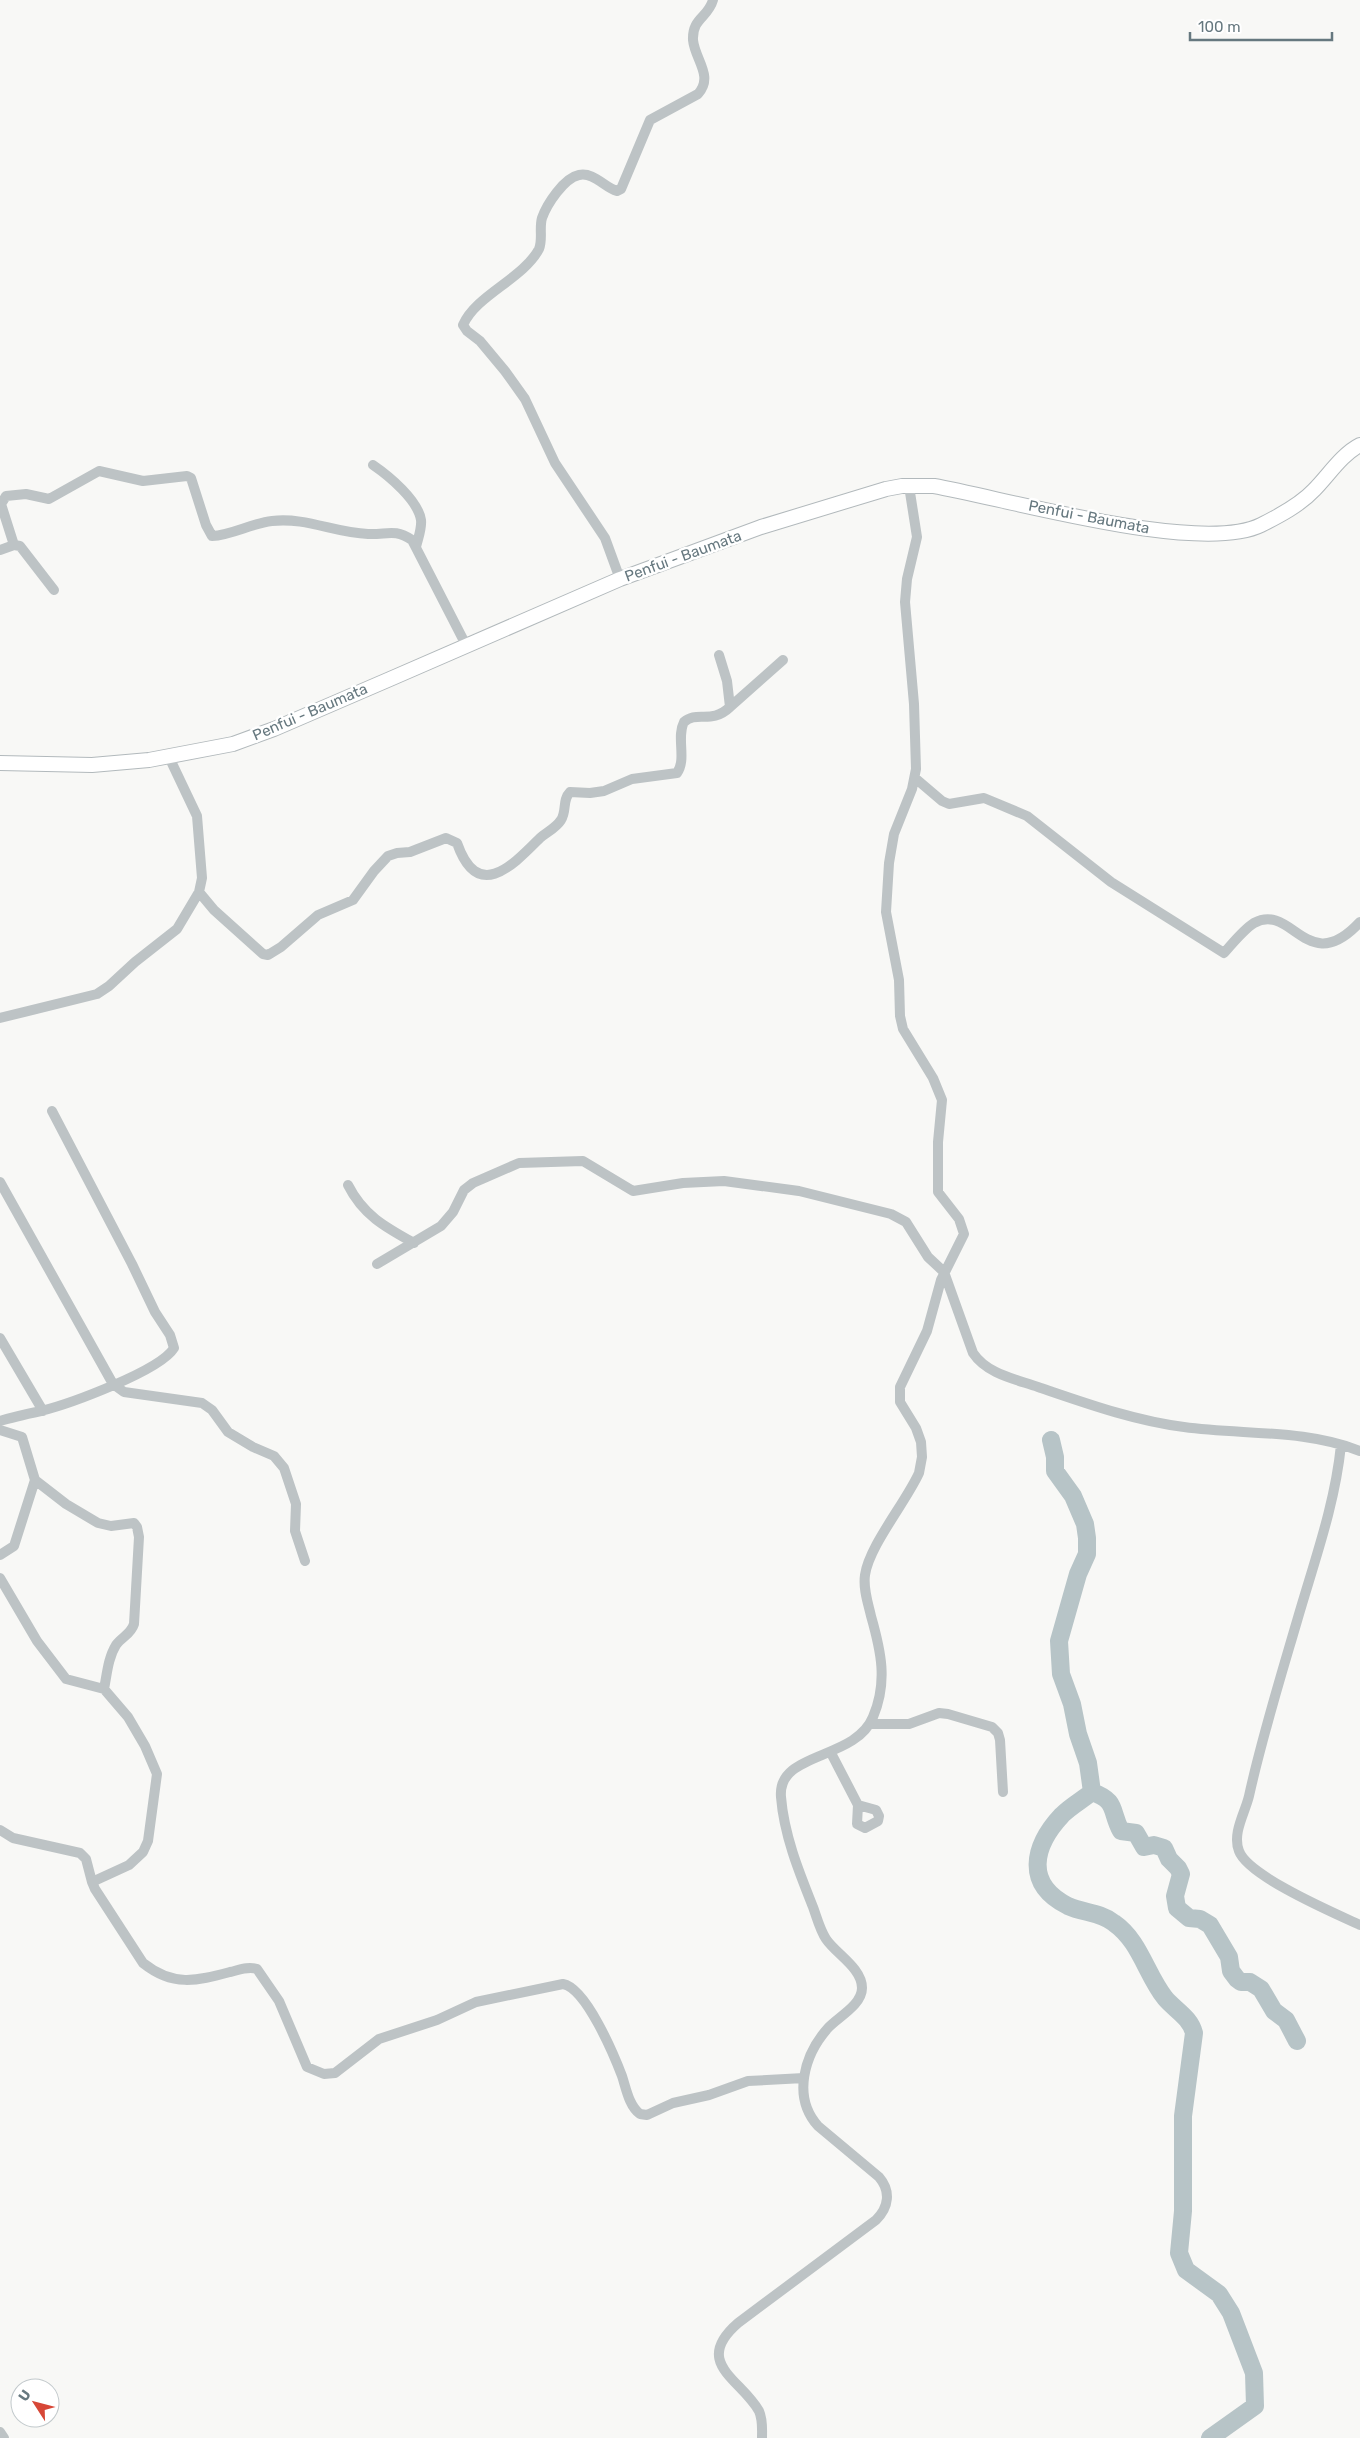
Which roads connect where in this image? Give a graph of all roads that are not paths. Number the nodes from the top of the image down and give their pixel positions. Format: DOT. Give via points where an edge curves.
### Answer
graph roads {
  1 [pos="713,0"];
  2 [pos="1360,445"];
  3 [pos="373,465"];
  4 [pos="909,486"];
  5 [pos="14,544"];
  6 [pos="416,546"];
  7 [pos="0,550"];
  8 [pos="620,579"];
  9 [pos="54,590"];
  10 [pos="466,645"];
  11 [pos="718,655"];
  12 [pos="783,660"];
  13 [pos="730,707"];
  14 [pos="169,757"];
  15 [pos="0,763"];
  16 [pos="915,778"];
  17 [pos="198,892"];
  18 [pos="1360,922"];
  19 [pos="0,1018"];
  20 [pos="52,1112"];
  21 [pos="0,1182"];
  22 [pos="348,1185"];
  23 [pos="414,1243"];
  24 [pos="377,1264"];
  25 [pos="944,1272"];
  26 [pos="0,1338"];
  27 [pos="113,1384"];
  28 [pos="43,1411"];
  29 [pos="0,1421"];
  30 [pos="0,1430"];
  31 [pos="1341,1445"];
  32 [pos="1360,1451"];
  33 [pos="35,1480"];
  34 [pos="0,1555"];
  35 [pos="305,1561"];
  36 [pos="0,1578"];
  37 [pos="104,1689"];
  38 [pos="870,1724"];
  39 [pos="831,1753"];
  40 [pos="1003,1792"];
  41 [pos="858,1805"];
  42 [pos="0,1830"];
  43 [pos="92,1882"];
  44 [pos="1360,1925"];
  45 [pos="804,2078"];
  46 [pos="0,2432"];
  47 [pos="4,2438"];
  48 [pos="762,2438"];
  1 -- 8 [label="street" via="694,27 695,51 706,77 703,89 650,120 620,189 612,190 586,175 570,179 542,218 540,242 535,254 463,325 480,341 525,399 554,462 605,538"];
  2 -- 4 [label="street, Penfui - Baumata" via="1310,494 1292,507 1252,529 1230,534 1201,535 1136,527 973,493 934,486"];
  3 -- 6 [label="street" via="392,478 418,511 421,522"];
  4 -- 8 [label="street, Penfui - Baumata" via="886,489 761,527"];
  4 -- 16 [label="street" via="917,537 907,579 906,602 915,721"];
  5 -- 6 [label="street" via="1,504 6,496 26,494 49,499 93,473 103,471 143,481 182,476 191,478 212,536 270,521 290,520 368,534 390,531 404,535"];
  5 -- 7 [label="street"];
  5 -- 9 [label="street" via="23,550"];
  6 -- 10 [label="street"];
  8 -- 10 [label="street, Penfui - Baumata"];
  10 -- 14 [label="street, Penfui - Baumata" via="274,729 232,744"];
  11 -- 13 [label="street" via="727,681"];
  12 -- 13 [label="street"];
  13 -- 17 [label="street" via="718,717 693,717 684,722 677,774 632,779 604,791 570,792 565,797 561,821 500,874 488,874 472,868 457,843 446,838 410,852 397,853 382,862 353,900 318,915 270,954 260,951"];
  14 -- 15 [label="street, Penfui - Baumata" via="92,764"];
  14 -- 17 [label="street" via="197,816 202,878"];
  16 -- 18 [label="street" via="949,804 984,798 1027,816 1119,887 1224,953 1250,926 1261,921 1282,923 1318,944 1339,938"];
  16 -- 25 [label="street" via="894,834 888,863 886,912 899,980 903,1029 933,1078 942,1100 938,1192 964,1229 962,1240"];
  17 -- 19 [label="street" via="177,929 103,990 89,997"];
  20 -- 27 [label="street" via="174,1343 171,1352 154,1366"];
  21 -- 27 [label="street"];
  22 -- 23 [label="street" via="370,1216"];
  23 -- 24 [label="street"];
  23 -- 25 [label="street" via="446,1220 464,1190 473,1183 514,1164 579,1161 592,1165 633,1191 724,1181 799,1191 891,1214 906,1222 928,1257"];
  25 -- 31 [label="street" via="973,1353 981,1364 991,1370 1073,1398 1166,1424 1317,1439"];
  25 -- 38 [label="street" via="927,1331 899,1393 900,1402 921,1442 919,1473 865,1572 866,1596 883,1671 880,1697"];
  26 -- 28 [label="street"];
  27 -- 28 [label="street"];
  27 -- 35 [label="street" via="124,1392 202,1403 212,1410 228,1432 274,1456 288,1476 296,1504 295,1531"];
  28 -- 29 [label="street"];
  30 -- 33 [label="street" via="22,1437"];
  31 -- 32 [label="street"];
  31 -- 44 [label="street" via="1329,1512 1262,1739 1237,1843 1242,1856 1263,1875"];
  33 -- 34 [label="street" via="14,1546"];
  33 -- 37 [label="street" via="66,1504 98,1522 110,1526 134,1523 137,1527 134,1624 113,1651"];
  36 -- 37 [label="street" via="38,1641 66,1679"];
  37 -- 43 [label="street" via="128,1717 157,1774 148,1841 143,1852 129,1865"];
  38 -- 39 [label="street" via="857,1739"];
  38 -- 40 [label="street" via="909,1724 942,1713 992,1727 1000,1740"];
  39 -- 41 [label="street"];
  39 -- 45 [label="street" via="792,1768 781,1784 781,1798 789,1839 823,1934 856,1973 862,1991 818,2041 808,2059"];
  42 -- 43 [label="street" via="13,1838 80,1853 86,1860"];
  43 -- 45 [label="street" via="137,1954 153,1970 195,1982 243,1969 256,1969 279,2001 306,2065 324,2074 338,2072 379,2039 437,2020 476,2002 563,1984 576,1991 598,2026 630,2099 640,2114 647,2115 672,2102 709,2095 748,2081"];
  45 -- 48 [label="street" via="805,2103 810,2116 823,2131 879,2177 885,2185 887,2202 880,2216 870,2225 752,2313 723,2340 720,2364 759,2412"];
  46 -- 47 [label="street"];
}
